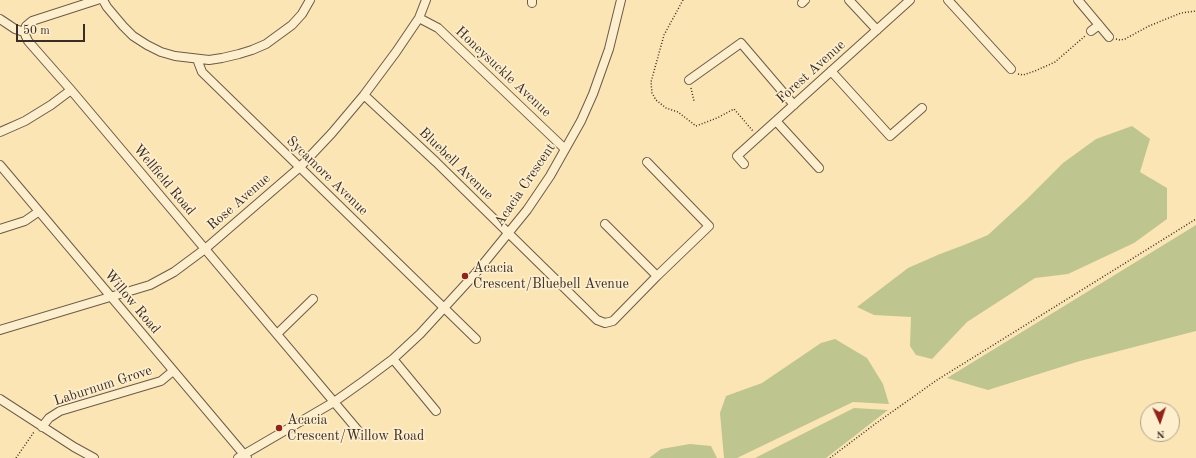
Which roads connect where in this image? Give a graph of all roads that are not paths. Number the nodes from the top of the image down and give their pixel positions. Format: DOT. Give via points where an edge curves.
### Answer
graph roads {
  1 [pos="97,0"];
  2 [pos="103,0"];
  3 [pos="310,0"];
  4 [pos="426,0"];
  5 [pos="621,0"];
  6 [pos="849,0"];
  7 [pos="910,0"];
  8 [pos="948,0"];
  9 [pos="1078,0"];
  10 [pos="419,18"];
  11 [pos="0,19"];
  12 [pos="1099,25"];
  13 [pos="877,30"];
  14 [pos="1091,31"];
  15 [pos="24,32"];
  16 [pos="1109,37"];
  17 [pos="197,59"];
  18 [pos="1011,69"];
  19 [pos="832,71"];
  20 [pos="689,80"];
  21 [pos="71,90"];
  22 [pos="364,95"];
  23 [pos="794,105"];
  24 [pos="922,108"];
  25 [pos="776,121"];
  26 [pos="0,132"];
  27 [pos="565,149"];
  28 [pos="646,162"];
  29 [pos="744,164"];
  30 [pos="0,165"];
  31 [pos="300,167"];
  32 [pos="819,168"];
  33 [pos="38,212"];
  34 [pos="606,224"];
  35 [pos="0,229"];
  36 [pos="508,234"];
  37 [pos="205,249"];
  38 [pos="657,276"];
  39 [pos="112,297"];
  40 [pos="313,299"];
  41 [pos="444,308"];
  42 [pos="0,330"];
  43 [pos="277,334"];
  44 [pos="476,339"];
  45 [pos="392,358"];
  46 [pos="174,371"];
  47 [pos="0,399"];
  48 [pos="334,402"];
  49 [pos="436,411"];
  50 [pos="41,426"];
  51 [pos="361,434"];
  52 [pos="243,457"];
  53 [pos="94,458"];
  1 -- 15 [label="street" via="32,22 26,26"];
  2 -- 17 [label="street" via="133,36 161,52"];
  3 -- 17 [label="street" via="292,25 266,44 222,58"];
  4 -- 10 [label="street, Rose Avenue"];
  5 -- 27 [label="street, Acacia Crescent" via="601,72 581,121"];
  6 -- 13 [label="street"];
  7 -- 13 [label="street, Forest Avenue"];
  8 -- 18 [label="street"];
  9 -- 12 [label="street"];
  10 -- 22 [label="street, Rose Avenue"];
  10 -- 27 [label="street, Honeysuckle Avenue" via="438,28"];
  11 -- 15 [label="street"];
  12 -- 14 [label="street"];
  12 -- 16 [label="street"];
  13 -- 19 [label="street, Forest Avenue"];
  15 -- 21 [label="street, Wellfield Road" via="28,41"];
  17 -- 31 [label="street, Sycamore Avenue" via="202,72"];
  19 -- 23 [label="street, Forest Avenue"];
  19 -- 24 [label="street" via="890,136"];
  20 -- 23 [label="street" via="741,43"];
  21 -- 26 [label="street" via="25,121"];
  21 -- 37 [label="street, Wellfield Road"];
  22 -- 31 [label="street, Rose Avenue"];
  22 -- 36 [label="street, Bluebell Avenue"];
  23 -- 25 [label="street, Forest Avenue"];
  25 -- 29 [label="street, Forest Avenue" via="737,156"];
  25 -- 32 [label="street"];
  27 -- 36 [label="street, Acacia Crescent" via="550,176"];
  28 -- 38 [label="street, Bluebell Avenue" via="709,226"];
  30 -- 33 [label="street, Willow Road"];
  31 -- 37 [label="street, Rose Avenue"];
  31 -- 41 [label="street, Sycamore Avenue"];
  33 -- 35 [label="street" via="25,221"];
  33 -- 39 [label="street, Willow Road"];
  34 -- 38 [label="street"];
  36 -- 38 [label="street, Bluebell Avenue" via="597,320 613,321"];
  36 -- 41 [label="street, Acacia Crescent"];
  37 -- 39 [label="street, Rose Avenue" via="174,272 150,285"];
  37 -- 43 [label="street, Wellfield Road"];
  39 -- 42 [label="street, Rose Avenue"];
  39 -- 46 [label="street, Willow Road"];
  40 -- 43 [label="street"];
  41 -- 44 [label="street, Sycamore Avenue"];
  41 -- 45 [label="street, Acacia Crescent" via="420,334"];
  43 -- 48 [label="street, Wellfield Road"];
  45 -- 48 [label="street, Acacia Crescent"];
  45 -- 49 [label="street"];
  46 -- 50 [label="street, Laburnum Grove" via="161,381 60,411"];
  46 -- 52 [label="street, Willow Road"];
  47 -- 50 [label="street"];
  48 -- 51 [label="street, Wellfield Road"];
  48 -- 52 [label="street, Acacia Crescent"];
  50 -- 53 [label="street"];
}
